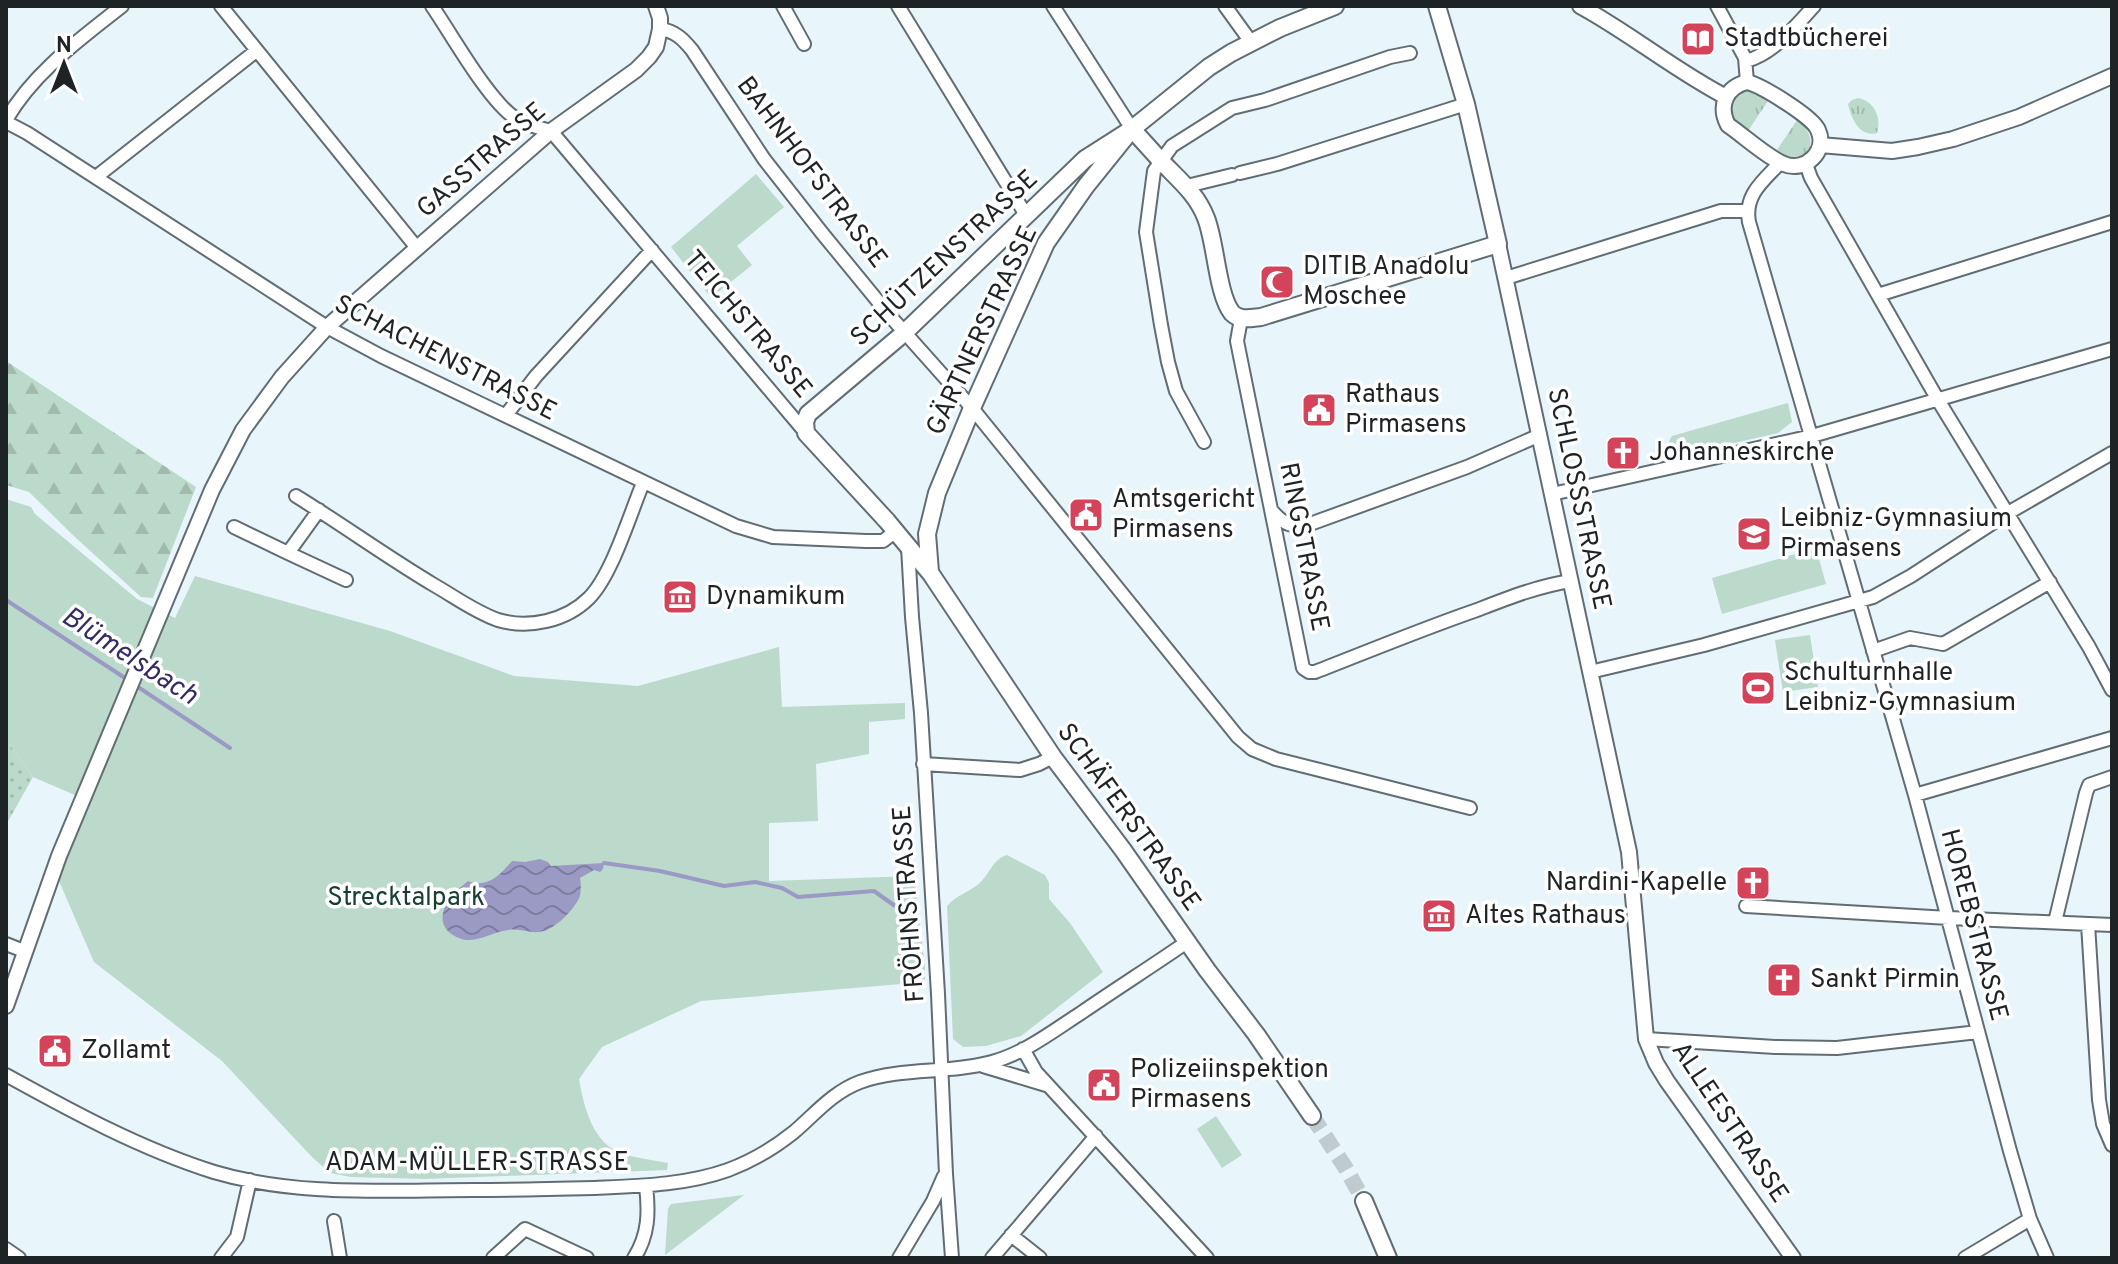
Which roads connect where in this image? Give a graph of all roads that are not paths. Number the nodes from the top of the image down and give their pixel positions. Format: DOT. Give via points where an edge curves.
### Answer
graph roads {
  1 [pos="122,6"];
  2 [pos="221,6"];
  3 [pos="432,6"];
  4 [pos="656,6"];
  5 [pos="783,6"];
  6 [pos="898,6"];
  7 [pos="1053,6"];
  8 [pos="1225,6"];
  9 [pos="1335,6"];
  10 [pos="1437,6"];
  11 [pos="1580,6"];
  12 [pos="1717,6"];
  13 [pos="1814,6"];
  14 [pos="660,29"];
  15 [pos="1251,42"];
  16 [pos="804,44"];
  17 [pos="256,51"];
  18 [pos="1405,54"];
  19 [pos="1746,61"];
  20 [pos="2112,76"];
  21 [pos="1747,82"];
  22 [pos="1726,97"];
  23 [pos="1466,104"];
  24 [pos="6,121"];
  25 [pos="1132,129"];
  26 [pos="551,131"];
  27 [pos="1820,145"];
  28 [pos="1160,160"];
  29 [pos="1780,163"];
  30 [pos="1806,164"];
  31 [pos="96,177"];
  32 [pos="1187,186"];
  33 [pos="1747,211"];
  34 [pos="1026,215"];
  35 [pos="2112,222"];
  36 [pos="1498,244"];
  37 [pos="417,248"];
  38 [pos="652,250"];
  39 [pos="1506,278"];
  40 [pos="1878,295"];
  41 [pos="1241,319"];
  42 [pos="327,327"];
  43 [pos="904,333"];
  44 [pos="2112,349"];
  45 [pos="1938,400"];
  46 [pos="972,408"];
  47 [pos="506,415"];
  48 [pos="806,433"];
  49 [pos="1540,435"];
  50 [pos="1812,436"];
  51 [pos="1204,442"];
  52 [pos="2112,453"];
  53 [pos="643,483"];
  54 [pos="1552,494"];
  55 [pos="296,496"];
  56 [pos="319,510"];
  57 [pos="1272,511"];
  58 [pos="2008,513"];
  59 [pos="929,518"];
  60 [pos="892,526"];
  61 [pos="234,527"];
  62 [pos="908,547"];
  63 [pos="288,553"];
  64 [pos="931,574"];
  65 [pos="346,580"];
  66 [pos="1571,581"];
  67 [pos="2050,582"];
  68 [pos="1858,602"];
  69 [pos="1873,651"];
  70 [pos="1590,672"];
  71 [pos="2112,690"];
  72 [pos="2112,738"];
  73 [pos="1053,757"];
  74 [pos="923,764"];
  75 [pos="2112,777"];
  76 [pos="1915,795"];
  77 [pos="1470,808"];
  78 [pos="1746,906"];
  79 [pos="1949,918"];
  80 [pos="2055,922"];
  81 [pos="2088,924"];
  82 [pos="2112,925"];
  83 [pos="1187,942"];
  84 [pos="6,944"];
  85 [pos="24,951"];
  86 [pos="6,1006"];
  87 [pos="1642,1008"];
  88 [pos="1978,1032"];
  89 [pos="1646,1039"];
  90 [pos="1023,1049"];
  91 [pos="980,1065"];
  92 [pos="941,1070"];
  93 [pos="6,1075"];
  94 [pos="1051,1086"];
  95 [pos="1312,1116"];
  96 [pos="1096,1136"];
  97 [pos="2112,1145"];
  98 [pos="946,1174"];
  99 [pos="250,1180"];
  100 [pos="646,1186"];
  101 [pos="1364,1201"];
  102 [pos="2030,1219"];
  103 [pos="334,1221"];
  104 [pos="1011,1235"];
  105 [pos="6,1249"];
  106 [pos="19,1258"];
  107 [pos="221,1258"];
  108 [pos="340,1258"];
  109 [pos="493,1258"];
  110 [pos="587,1258"];
  111 [pos="634,1258"];
  112 [pos="899,1258"];
  113 [pos="952,1258"];
  114 [pos="992,1258"];
  115 [pos="1040,1258"];
  116 [pos="1207,1258"];
  117 [pos="1388,1258"];
  118 [pos="1793,1258"];
  119 [pos="1965,1258"];
  120 [pos="2047,1258"];
  1 -- 24 [label="street" via="43,72"];
  2 -- 17 [label="street"];
  3 -- 26 [label="street" via="504,109"];
  4 -- 14 [label="street"];
  5 -- 16 [label="street"];
  6 -- 34 [label="street"];
  7 -- 25 [label="street"];
  8 -- 15 [label="street"];
  9 -- 15 [label="main road, GÄRTNERSTRASSE"];
  10 -- 23 [label="main road, SCHLOSSSTRASSE"];
  11 -- 22 [label="street"];
  12 -- 19 [label="street"];
  13 -- 19 [label="street" via="1776,44"];
  14 -- 26 [label="street, GASSTRASSE" via="656,47 636,70"];
  14 -- 43 [label="street, BAHNHOFSTRASSE" via="679,36 692,50 764,159"];
  15 -- 25 [label="main road, GÄRTNERSTRASSE" via="1209,67"];
  17 -- 31 [label="street"];
  17 -- 37 [label="street"];
  18 -- 28 [label="street" via="1232,108 1172,146"];
  19 -- 21 [label="street"];
  20 -- 27 [label="street" via="1953,139 1892,151"];
  21 -- 22 [label="street"];
  21 -- 27 [label="street" via="1813,122"];
  22 -- 29 [label="street" via="1728,125"];
  23 -- 32 [label="street"];
  23 -- 36 [label="main road, SCHLOSSSTRASSE"];
  24 -- 31 [label="street, SCHACHENSTRASSE"];
  25 -- 28 [label="main road"];
  25 -- 34 [label="main road, SCHÜTZENSTRASSE" via="1085,159"];
  25 -- 46 [label="main road, GÄRTNERSTRASSE" via="1046,243"];
  26 -- 37 [label="street, GASSTRASSE"];
  26 -- 38 [label="street, TEICHSTRASSE"];
  27 -- 30 [label="street"];
  28 -- 32 [label="main road"];
  28 -- 51 [label="street" via="1146,216 1149,257 1176,391"];
  29 -- 30 [label="street"];
  29 -- 33 [label="street" via="1758,185"];
  30 -- 40 [label="street"];
  31 -- 42 [label="street, SCHACHENSTRASSE"];
  32 -- 41 [label="main road" via="1206,218 1223,291"];
  33 -- 39 [label="street" via="1721,211"];
  33 -- 50 [label="street, HOREBSTRASSE"];
  34 -- 43 [label="main road, SCHÜTZENSTRASSE"];
  35 -- 40 [label="street"];
  36 -- 39 [label="street, SCHLOSSSTRASSE"];
  36 -- 41 [label="main road"];
  37 -- 42 [label="street, GASSTRASSE"];
  38 -- 47 [label="street"];
  38 -- 48 [label="street, TEICHSTRASSE"];
  39 -- 49 [label="street, SCHLOSSSTRASSE"];
  40 -- 45 [label="street"];
  41 -- 57 [label="street, RINGSTRASSE" via="1237,341"];
  42 -- 47 [label="street, SCHACHENSTRASSE"];
  42 -- 85 [label="street, GASSTRASSE" via="260,404 212,490"];
  43 -- 46 [label="street, BAHNHOFSTRASSE"];
  43 -- 48 [label="main road, SCHÜTZENSTRASSE" via="808,414"];
  44 -- 45 [label="street"];
  45 -- 50 [label="street"];
  45 -- 58 [label="street"];
  46 -- 59 [label="main road, GÄRTNERSTRASSE"];
  46 -- 77 [label="street, BAHNHOFSTRASSE" via="1247,746 1276,759"];
  47 -- 53 [label="street, SCHACHENSTRASSE"];
  48 -- 60 [label="main road, TEICHSTRASSE"];
  49 -- 54 [label="street, SCHLOSSSTRASSE"];
  49 -- 57 [label="street" via="1310,524 1292,527"];
  50 -- 54 [label="street"];
  50 -- 68 [label="street, HOREBSTRASSE"];
  52 -- 58 [label="street"];
  53 -- 56 [label="street" via="604,577 590,596 560,618 533,623 500,620 476,610"];
  53 -- 60 [label="street, SCHACHENSTRASSE" via="761,535 883,541"];
  54 -- 66 [label="street, SCHLOSSSTRASSE"];
  55 -- 56 [label="street"];
  56 -- 63 [label="street"];
  57 -- 66 [label="street, RINGSTRASSE" via="1303,668 1309,672 1522,593"];
  58 -- 67 [label="street"];
  58 -- 68 [label="street" via="1887,591"];
  59 -- 60 [label="main road" via="910,528"];
  59 -- 64 [label="main road, GÄRTNERSTRASSE"];
  60 -- 62 [label="main road, TEICHSTRASSE"];
  61 -- 63 [label="street"];
  62 -- 64 [label="main road, SCHÄFERSTRASSE"];
  62 -- 74 [label="street, FRÖHNSTRASSE"];
  63 -- 65 [label="street"];
  64 -- 73 [label="main road, SCHÄFERSTRASSE"];
  66 -- 70 [label="street, SCHLOSSSTRASSE"];
  67 -- 69 [label="street" via="1943,644 1910,638"];
  67 -- 71 [label="street"];
  68 -- 69 [label="street, HOREBSTRASSE"];
  68 -- 70 [label="street"];
  69 -- 76 [label="street, HOREBSTRASSE"];
  70 -- 87 [label="street, SCHLOSSSTRASSE" via="1629,852"];
  72 -- 76 [label="street"];
  73 -- 74 [label="street" via="1020,770"];
  73 -- 83 [label="main road, SCHÄFERSTRASSE"];
  74 -- 92 [label="street, FRÖHNSTRASSE"];
  75 -- 80 [label="street" via="2089,785"];
  76 -- 79 [label="street, HOREBSTRASSE"];
  78 -- 79 [label="street"];
  79 -- 80 [label="street"];
  79 -- 88 [label="street, HOREBSTRASSE"];
  80 -- 81 [label="street"];
  81 -- 82 [label="street"];
  81 -- 97 [label="street" via="2099,1100"];
  83 -- 90 [label="street"];
  83 -- 95 [label="main road, SCHÄFERSTRASSE"];
  84 -- 85 [label="street"];
  85 -- 86 [label="street"];
  87 -- 89 [label="street, ALLEESTRASSE"];
  88 -- 89 [label="street" via="1837,1048"];
  88 -- 102 [label="street, HOREBSTRASSE"];
  89 -- 118 [label="street, ALLEESTRASSE" via="1667,1081"];
  90 -- 91 [label="street"];
  90 -- 94 [label="street"];
  91 -- 92 [label="street, ADAM-MÜLLER-STRASSE"];
  91 -- 94 [label="street"];
  92 -- 98 [label="street, FRÖHNSTRASSE"];
  92 -- 100 [label="street, ADAM-MÜLLER-STRASSE" via="857,1083 750,1160 693,1179"];
  93 -- 99 [label="street, ADAM-MÜLLER-STRASSE" via="160,1151"];
  94 -- 96 [label="street"];
  96 -- 104 [label="street"];
  96 -- 116 [label="street"];
  98 -- 112 [label="street"];
  98 -- 113 [label="street, FRÖHNSTRASSE"];
  99 -- 100 [label="street, ADAM-MÜLLER-STRASSE" via="327,1190"];
  99 -- 107 [label="street" via="237,1237"];
  100 -- 111 [label="street" via="646,1232"];
  101 -- 117 [label="main road"];
  102 -- 119 [label="street"];
  102 -- 120 [label="street, HOREBSTRASSE"];
  103 -- 108 [label="street"];
  104 -- 114 [label="street"];
  104 -- 115 [label="street"];
  105 -- 106 [label="street"];
  109 -- 110 [label="street" via="525,1229"];
}
